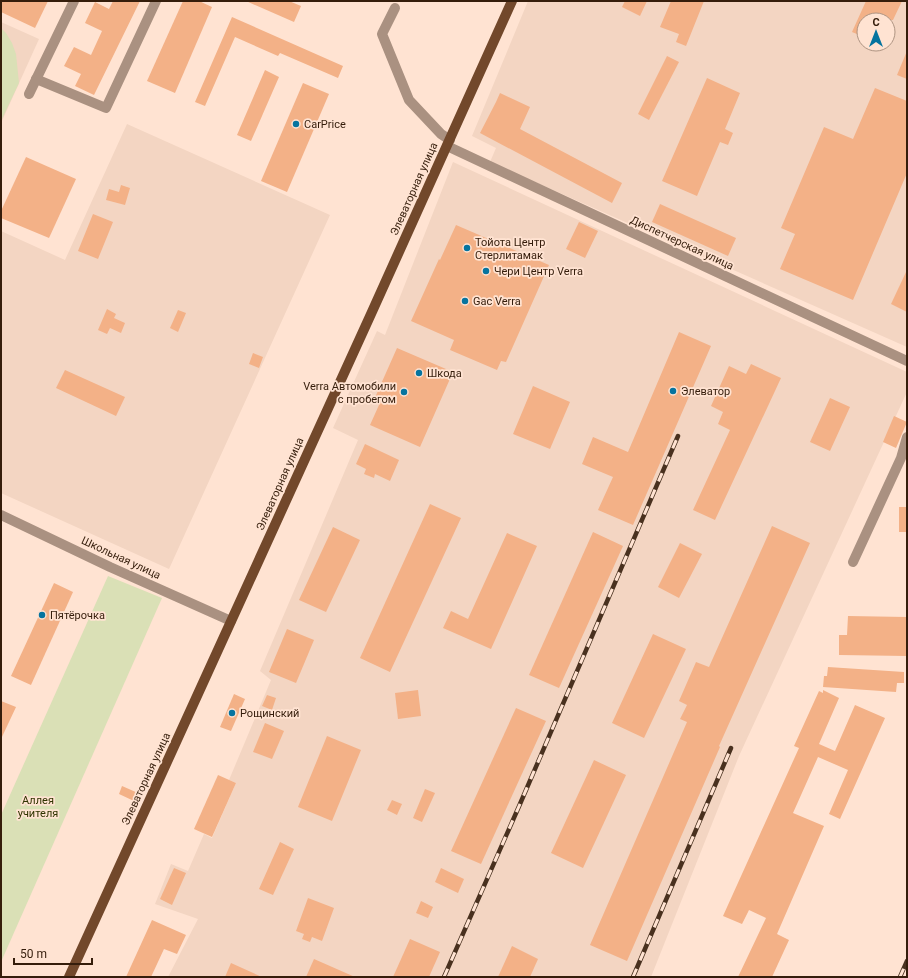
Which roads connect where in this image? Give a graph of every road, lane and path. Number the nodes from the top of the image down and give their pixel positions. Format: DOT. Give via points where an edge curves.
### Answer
graph roads {
  1 [pos="74,1"];
  2 [pos="156,1"];
  3 [pos="512,1"];
  4 [pos="395,8"];
  5 [pos="36,79"];
  6 [pos="29,94"];
  7 [pos="448,143"];
  8 [pos="907,361"];
  9 [pos="907,438"];
  10 [pos="1,515"];
  11 [pos="853,562"];
  12 [pos="231,621"];
  13 [pos="69,977"];
  1 -- 5 [label="street"];
  2 -- 5 [label="street" via="106,108"];
  3 -- 7 [label="main road, Элеваторная улица"];
  4 -- 7 [label="street, Диспетчерская улица" via="382,34 409,100"];
  5 -- 6 [label="street"];
  7 -- 8 [label="street, Диспетчерская улица"];
  7 -- 12 [label="main road, Элеваторная улица"];
  9 -- 11 [label="street" via="901,458"];
  10 -- 12 [label="street, Школьная улица"];
  12 -- 13 [label="main road, Элеваторная улица"];
}
